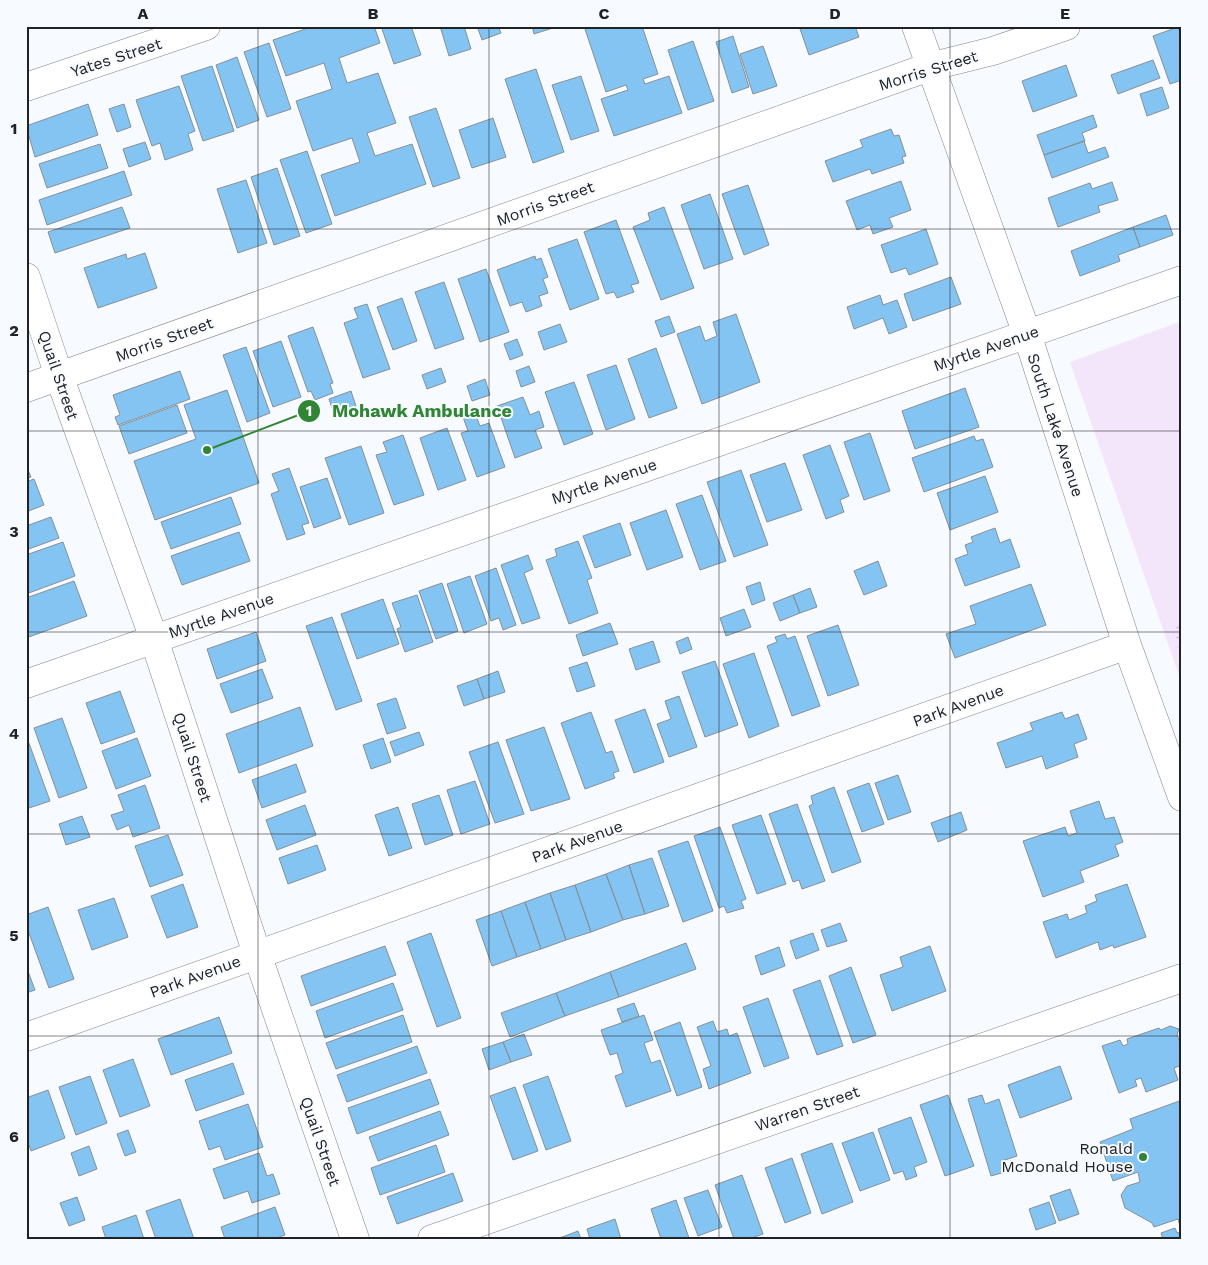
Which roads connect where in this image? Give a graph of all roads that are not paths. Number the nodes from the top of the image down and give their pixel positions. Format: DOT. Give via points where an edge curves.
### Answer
graph roads {
  1 [pos="206,26"];
  2 [pos="916,26"];
  3 [pos="1066,26"];
  4 [pos="929,67"];
  5 [pos="26,87"];
  6 [pos="26,277"];
  7 [pos="1182,280"];
  8 [pos="1027,334"];
  9 [pos="59,376"];
  10 [pos="26,388"];
  11 [pos="154,639"];
  12 [pos="1127,645"];
  13 [pos="26,684"];
  14 [pos="1182,798"];
  15 [pos="257,954"];
  16 [pos="1182,978"];
  17 [pos="26,1037"];
  18 [pos="355,1239"];
  19 [pos="432,1239"];
  1 -- 5 [label="street, Yates Street"];
  2 -- 4 [label="street, South Lake Avenue"];
  3 -- 4 [label="street, Morris Street" via="993,51"];
  4 -- 8 [label="street, South Lake Avenue"];
  4 -- 9 [label="street, Morris Street"];
  6 -- 9 [label="street, Quail Street"];
  7 -- 8 [label="street, Myrtle Avenue"];
  8 -- 11 [label="street, Myrtle Avenue"];
  8 -- 12 [label="street, South Lake Avenue"];
  9 -- 10 [label="street, Morris Street"];
  9 -- 11 [label="street, Quail Street"];
  11 -- 13 [label="street, Myrtle Avenue"];
  11 -- 15 [label="street, Quail Street"];
  12 -- 14 [label="street, South Lake Avenue"];
  12 -- 15 [label="street, Park Avenue"];
  15 -- 17 [label="street, Park Avenue"];
  15 -- 18 [label="street, Quail Street"];
  16 -- 19 [label="street, Warren Street"];
}
